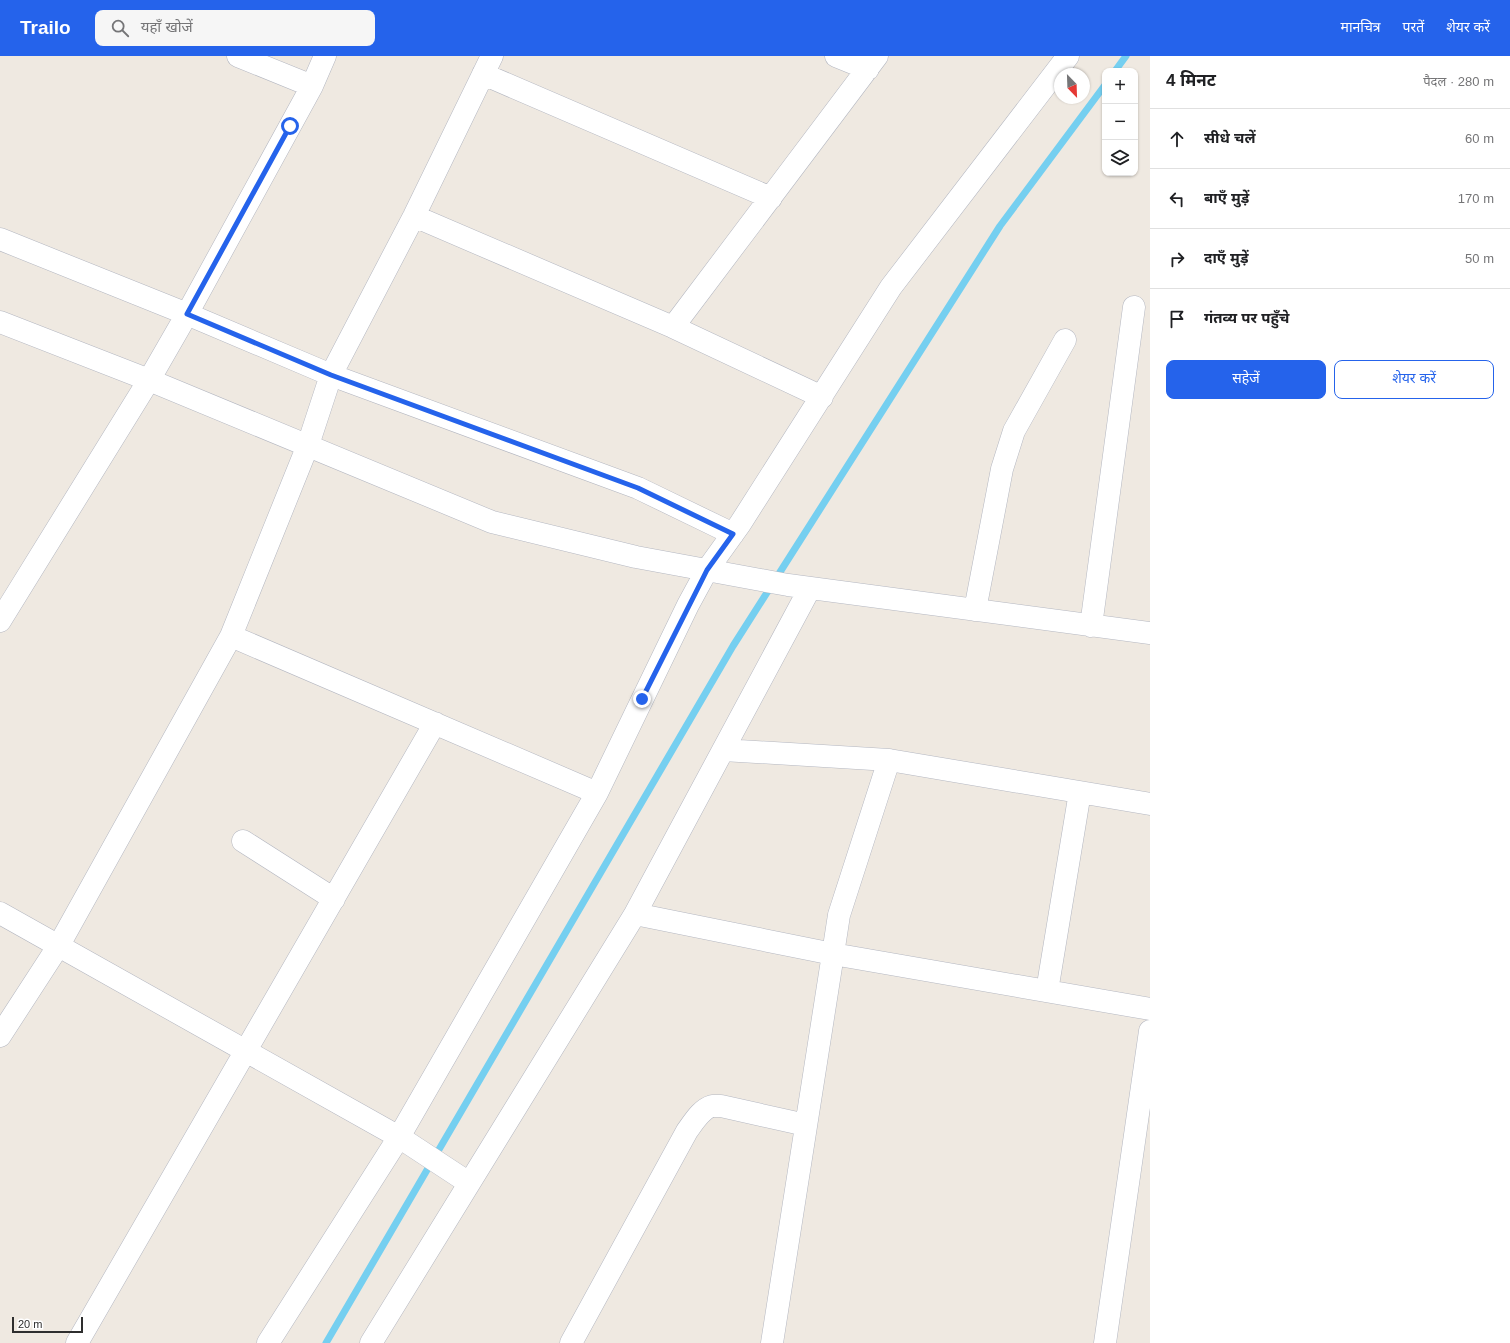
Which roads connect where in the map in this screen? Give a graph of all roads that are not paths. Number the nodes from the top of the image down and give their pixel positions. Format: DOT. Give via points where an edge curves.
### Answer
graph roads {
  1 [pos="238,56"];
  2 [pos="326,56"];
  3 [pos="836,56"];
  4 [pos="1068,56"];
  5 [pos="872,62"];
  6 [pos="488,65"];
  7 [pos="312,86"];
  8 [pos="771,198"];
  9 [pos="414,216"];
  10 [pos="0,239"];
  11 [pos="1134,307"];
  12 [pos="187,314"];
  13 [pos="0,322"];
  14 [pos="673,327"];
  15 [pos="1065,340"];
  16 [pos="331,375"];
  17 [pos="149,380"];
  18 [pos="822,397"];
  19 [pos="308,445"];
  20 [pos="733,534"];
  21 [pos="710,571"];
  22 [pos="810,588"];
  23 [pos="975,610"];
  24 [pos="0,621"];
  25 [pos="1091,626"];
  26 [pos="1150,633"];
  27 [pos="231,636"];
  28 [pos="435,723"];
  29 [pos="723,750"];
  30 [pos="889,760"];
  31 [pos="1080,792"];
  32 [pos="597,793"];
  33 [pos="1150,804"];
  34 [pos="243,841"];
  35 [pos="334,899"];
  36 [pos="0,913"];
  37 [pos="635,914"];
  38 [pos="59,945"];
  39 [pos="833,954"];
  40 [pos="1047,991"];
  41 [pos="1150,1009"];
  42 [pos="1150,1031"];
  43 [pos="0,1036"];
  44 [pos="247,1051"];
  45 [pos="806,1125"];
  46 [pos="406,1141"];
  47 [pos="462,1179"];
  48 [pos="77,1343"];
  49 [pos="268,1343"];
  50 [pos="371,1343"];
  51 [pos="571,1343"];
  52 [pos="772,1343"];
  53 [pos="1105,1343"];
  1 -- 7 [label="street"];
  2 -- 7 [label="street"];
  3 -- 5 [label="street"];
  4 -- 18 [label="street" via="891,287"];
  5 -- 8 [label="street"];
  6 -- 8 [label="street"];
  6 -- 9 [label="street"];
  7 -- 12 [label="street"];
  8 -- 14 [label="street"];
  9 -- 14 [label="street"];
  9 -- 16 [label="street"];
  10 -- 12 [label="street"];
  11 -- 25 [label="street"];
  12 -- 16 [label="street"];
  12 -- 17 [label="street"];
  13 -- 17 [label="street"];
  14 -- 18 [label="street"];
  15 -- 23 [label="street" via="1012,437 1002,469"];
  16 -- 19 [label="street"];
  16 -- 20 [label="street" via="638,488"];
  17 -- 19 [label="street"];
  17 -- 24 [label="street"];
  18 -- 20 [label="street"];
  19 -- 21 [label="street" via="492,522 636,557"];
  19 -- 27 [label="street"];
  20 -- 21 [label="street"];
  21 -- 22 [label="street"];
  21 -- 32 [label="street" via="688,605"];
  22 -- 23 [label="street"];
  22 -- 29 [label="street"];
  23 -- 25 [label="street"];
  25 -- 26 [label="street"];
  27 -- 28 [label="street"];
  27 -- 38 [label="street"];
  28 -- 32 [label="street"];
  28 -- 35 [label="street"];
  29 -- 30 [label="street"];
  29 -- 37 [label="street"];
  30 -- 31 [label="street"];
  30 -- 39 [label="street" via="839,915"];
  31 -- 33 [label="street"];
  31 -- 40 [label="street"];
  32 -- 46 [label="street"];
  34 -- 35 [label="street"];
  35 -- 44 [label="street"];
  36 -- 38 [label="street"];
  37 -- 39 [label="street"];
  37 -- 47 [label="street"];
  38 -- 43 [label="street"];
  38 -- 44 [label="street"];
  39 -- 40 [label="street"];
  39 -- 45 [label="street"];
  40 -- 41 [label="street"];
  42 -- 53 [label="street"];
  44 -- 46 [label="street"];
  44 -- 48 [label="street"];
  45 -- 51 [label="street" via="721,1106 706,1109 687,1132"];
  45 -- 52 [label="street"];
  46 -- 47 [label="street"];
  46 -- 49 [label="street"];
  47 -- 50 [label="street"];
}
